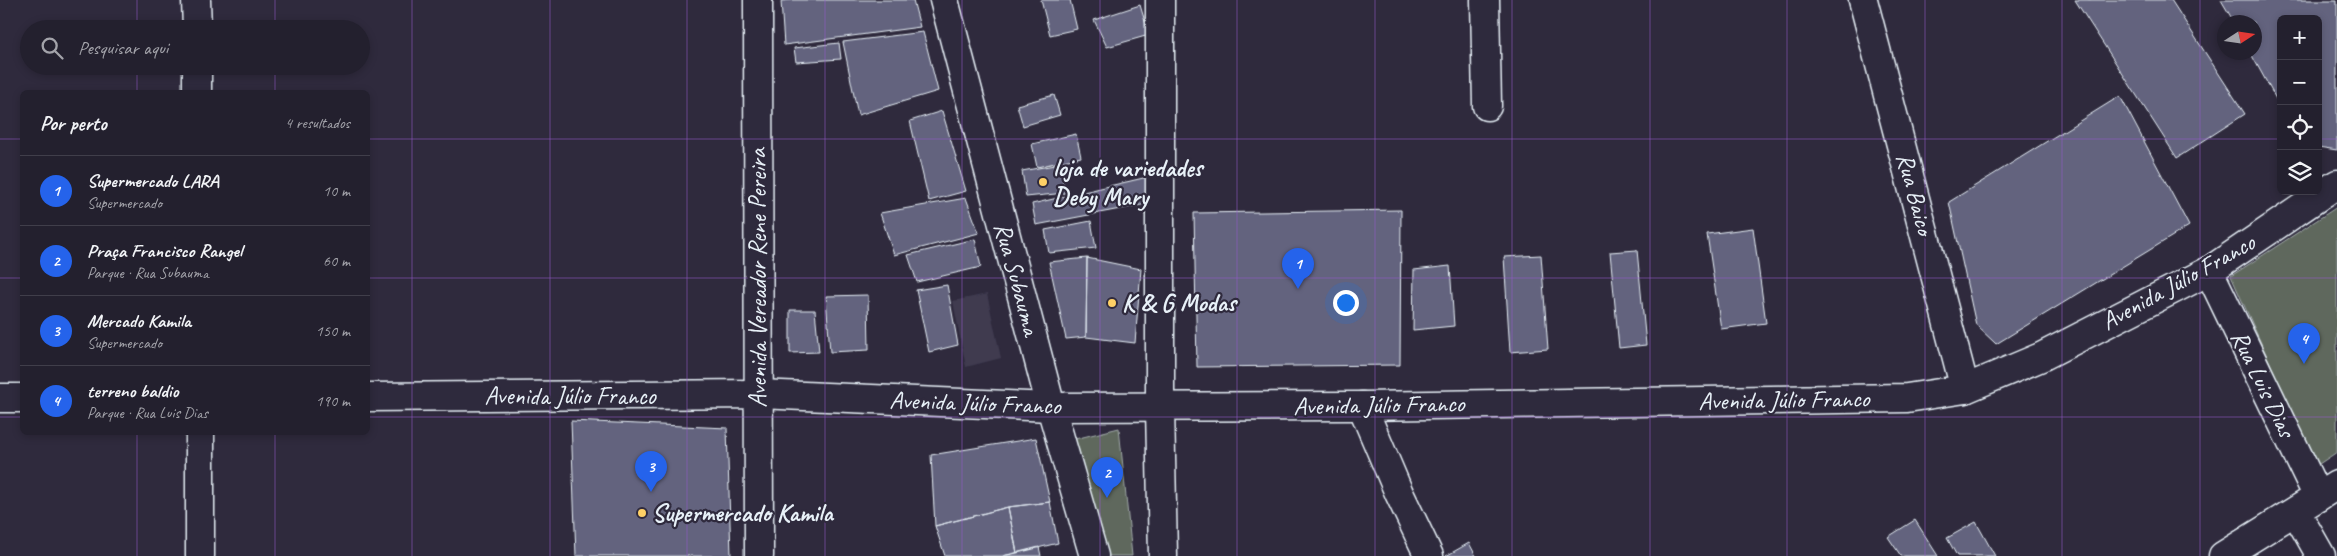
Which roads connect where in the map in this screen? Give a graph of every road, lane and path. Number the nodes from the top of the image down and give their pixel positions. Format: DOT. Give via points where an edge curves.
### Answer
graph roads {
  1 [pos="196,0"];
  2 [pos="758,0"];
  3 [pos="944,0"];
  4 [pos="1160,0"];
  5 [pos="1485,0"];
  6 [pos="1863,0"];
  7 [pos="197,20"];
  8 [pos="197,75"];
  9 [pos="197,90"];
  10 [pos="1487,106"];
  11 [pos="2337,184"];
  12 [pos="2209,271"];
  13 [pos="1965,389"];
  14 [pos="759,394"];
  15 [pos="370,397"];
  16 [pos="0,398"];
  17 [pos="20,398"];
  18 [pos="1362,406"];
  19 [pos="1051,407"];
  20 [pos="1160,407"];
  21 [pos="200,435"];
  22 [pos="2317,498"];
  23 [pos="200,556"];
  24 [pos="759,556"];
  25 [pos="1094,556"];
  26 [pos="1163,556"];
  27 [pos="1429,556"];
  28 [pos="2223,556"];
  29 [pos="2321,556"];
  1 -- 7 [label="street"];
  2 -- 14 [label="street, Avenida Vereador Rene Pereira"];
  3 -- 19 [label="street, Rua Subauma"];
  4 -- 20 [label="street"];
  5 -- 10 [label="street"];
  6 -- 13 [label="street, Rua Baico"];
  8 -- 9 [label="street"];
  11 -- 12 [label="street, Avenida Júlio Franco"];
  12 -- 13 [label="street, Avenida Júlio Franco" via="2041,357"];
  12 -- 22 [label="street, Rua Luis Dias"];
  13 -- 18 [label="street, Avenida Júlio Franco" via="1907,398"];
  14 -- 15 [label="street, Avenida Júlio Franco"];
  14 -- 19 [label="street, Avenida Júlio Franco"];
  14 -- 24 [label="street, Avenida Vereador Rene Pereira"];
  16 -- 17 [label="street"];
  18 -- 20 [label="street, Avenida Júlio Franco"];
  18 -- 27 [label="street"];
  19 -- 20 [label="street, Avenida Júlio Franco"];
  19 -- 25 [label="street, Rua Subauma"];
  20 -- 26 [label="street"];
  21 -- 23 [label="street"];
  22 -- 28 [label="street"];
  22 -- 29 [label="street, Rua Luis Dias"];
}
